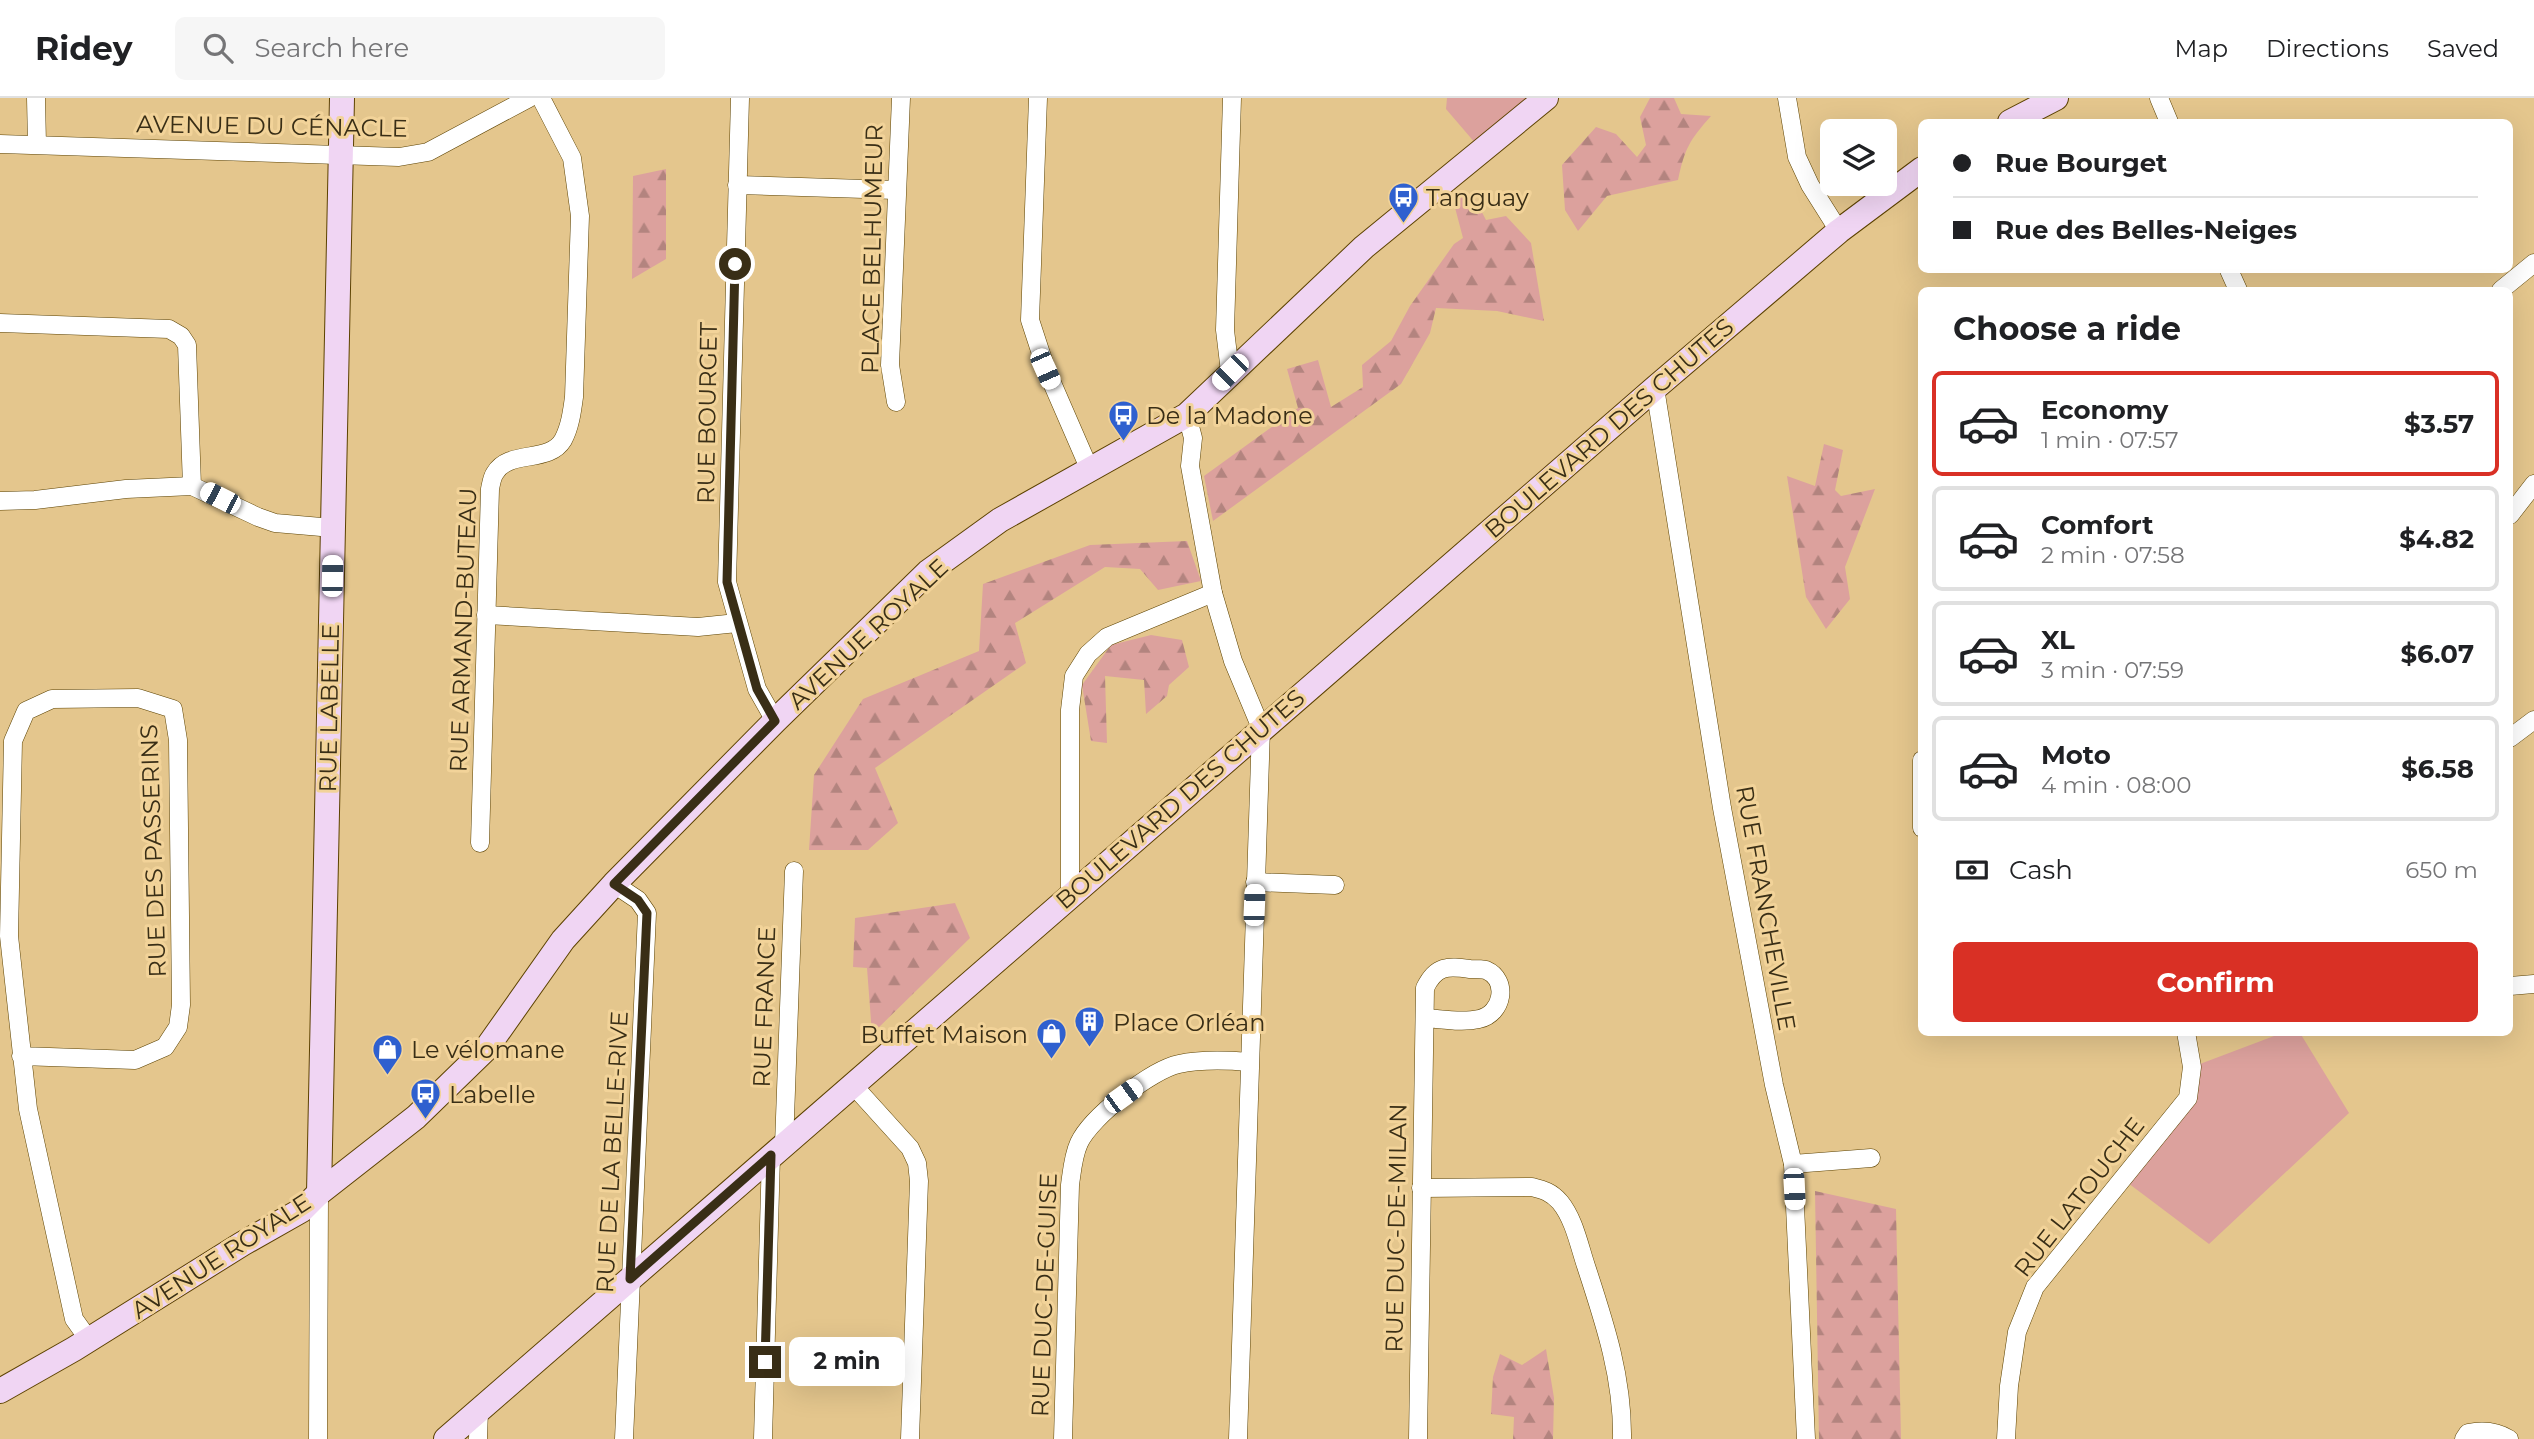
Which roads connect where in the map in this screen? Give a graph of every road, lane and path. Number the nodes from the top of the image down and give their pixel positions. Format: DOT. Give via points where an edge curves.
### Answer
graph roads {
  1 [pos="36,98"];
  2 [pos="342,98"];
  3 [pos="529,98"];
  4 [pos="541,98"];
  5 [pos="740,98"];
  6 [pos="901,98"];
  7 [pos="1038,98"];
  8 [pos="1232,98"];
  9 [pos="1546,98"];
  10 [pos="1787,98"];
  11 [pos="2056,98"];
  12 [pos="2160,98"];
  13 [pos="2016,119"];
  14 [pos="2168,119"];
  15 [pos="0,144"];
  16 [pos="37,144"];
  17 [pos="341,156"];
  18 [pos="1918,172"];
  19 [pos="737,185"];
  20 [pos="897,190"];
  21 [pos="1839,231"];
  22 [pos="2534,263"];
  23 [pos="2505,287"];
  24 [pos="0,323"];
  25 [pos="1230,372"];
  26 [pos="1655,388"];
  27 [pos="895,402"];
  28 [pos="1187,415"];
  29 [pos="1089,468"];
  30 [pos="2534,484"];
  31 [pos="191,486"];
  32 [pos="0,501"];
  33 [pos="2513,510"];
  34 [pos="333,528"];
  35 [pos="1213,593"];
  36 [pos="486,615"];
  37 [pos="737,623"];
  38 [pos="2534,720"];
  39 [pos="775,721"];
  40 [pos="1261,728"];
  41 [pos="2513,736"];
  42 [pos="480,843"];
  43 [pos="794,871"];
  44 [pos="1255,882"];
  45 [pos="614,884"];
  46 [pos="1335,886"];
  47 [pos="1070,895"];
  48 [pos="2534,984"];
  49 [pos="2513,986"];
  50 [pos="1425,1018"];
  51 [pos="2187,1036"];
  52 [pos="21,1056"];
  53 [pos="1249,1062"];
  54 [pos="853,1085"];
  55 [pos="777,1150"];
  56 [pos="1871,1158"];
  57 [pos="1793,1164"];
  58 [pos="1420,1188"];
  59 [pos="319,1193"];
  60 [pos="630,1279"];
  61 [pos="89,1340"];
  62 [pos="0,1391"];
  63 [pos="479,1410"];
  64 [pos="318,1439"];
  65 [pos="446,1439"];
  66 [pos="478,1439"];
  67 [pos="624,1439"];
  68 [pos="763,1439"];
  69 [pos="910,1439"];
  70 [pos="1063,1439"];
  71 [pos="1238,1439"];
  72 [pos="1418,1439"];
  73 [pos="1622,1439"];
  74 [pos="1806,1439"];
  75 [pos="2006,1439"];
  76 [pos="2464,1439"];
  77 [pos="2509,1439"];
  1 -- 16 [label="street"];
  2 -- 17 [label="street, RUE LABELLE"];
  3 -- 17 [label="street, AVENUE DU CÉNACLE" via="428,152 399,157"];
  4 -- 36 [label="street, RUE ARMAND-BUTEAU" via="572,158 578,188 574,397 561,443 545,453 508,461 495,472 490,489"];
  5 -- 19 [label="street, RUE BOURGET"];
  6 -- 20 [label="street, PLACE BELHUMEUR"];
  7 -- 29 [label="street" via="1030,320 1045,369"];
  8 -- 25 [label="street" via="1225,330"];
  9 -- 25 [label="street, AVENUE ROYALE" via="1364,247"];
  10 -- 21 [label="street" via="1797,157"];
  11 -- 13 [label="street"];
  12 -- 14 [label="street"];
  15 -- 16 [label="street, AVENUE DU CÉNACLE"];
  16 -- 17 [label="street, AVENUE DU CÉNACLE"];
  17 -- 34 [label="street, RUE LABELLE"];
  18 -- 21 [label="street, BOULEVARD DES CHUTES"];
  19 -- 20 [label="street"];
  19 -- 37 [label="street, RUE BOURGET" via="727,582"];
  20 -- 27 [label="street, PLACE BELHUMEUR" via="890,365"];
  21 -- 26 [label="street, BOULEVARD DES CHUTES"];
  22 -- 23 [label="street"];
  24 -- 31 [label="street" via="169,329 181,336 187,345"];
  25 -- 28 [label="street, AVENUE ROYALE"];
  26 -- 40 [label="street, BOULEVARD DES CHUTES"];
  26 -- 57 [label="street, RUE FRANCHEVILLE" via="1722,808"];
  28 -- 29 [label="street, AVENUE ROYALE"];
  28 -- 35 [label="street" via="1193,438 1190,466"];
  29 -- 39 [label="street, AVENUE ROYALE" via="1000,520 928,572"];
  30 -- 33 [label="street"];
  31 -- 32 [label="street"];
  31 -- 34 [label="street" via="275,523"];
  34 -- 59 [label="street, RUE LABELLE"];
  35 -- 40 [label="street" via="1233,661"];
  35 -- 47 [label="street" via="1107,637 1088,654 1074,676"];
  36 -- 37 [label="street" via="698,627"];
  36 -- 42 [label="street, RUE ARMAND-BUTEAU"];
  37 -- 39 [label="street, RUE BOURGET" via="757,689"];
  38 -- 41 [label="street"];
  39 -- 45 [label="street, AVENUE ROYALE"];
  40 -- 44 [label="street"];
  40 -- 47 [label="street, BOULEVARD DES CHUTES"];
  43 -- 55 [label="street, RUE FRANCE"];
  44 -- 46 [label="street"];
  44 -- 53 [label="street"];
  45 -- 59 [label="street, AVENUE ROYALE" via="563,940 486,1049 416,1116"];
  45 -- 60 [label="street, RUE DE LA BELLE-RIVE" via="638,900 647,913"];
  47 -- 54 [label="street, BOULEVARD DES CHUTES"];
  48 -- 49 [label="street"];
  50 -- 50 [label="street, RUE DUC-DE-MILAN" via="1425,988 1437,971 1450,966 1487,970 1497,980 1501,1000 1487,1017 1465,1021"];
  50 -- 58 [label="street, RUE DUC-DE-MILAN"];
  51 -- 75 [label="street, RUE LATOUCHE" via="2192,1067 2188,1098 2035,1287 2017,1332"];
  52 -- 52 [label="street, RUE DES PASSERINS" via="9,936 13,741 26,711 52,699 138,698 173,709 178,740 178,1027 165,1047 135,1059"];
  52 -- 61 [label="street, RUE DES PASSERINS" via="27,1109 74,1319"];
  53 -- 70 [label="street, RUE DUC-DE-GUISE" via="1214,1060 1155,1072 1123,1096 1080,1140 1070,1185"];
  53 -- 71 [label="street"];
  54 -- 55 [label="street, BOULEVARD DES CHUTES"];
  54 -- 69 [label="street" via="910,1148 917,1163"];
  55 -- 60 [label="street, BOULEVARD DES CHUTES"];
  55 -- 68 [label="street, RUE FRANCE"];
  56 -- 57 [label="street"];
  57 -- 74 [label="street, RUE FRANCHEVILLE"];
  58 -- 72 [label="street, RUE DUC-DE-MILAN"];
  58 -- 73 [label="street" via="1532,1187 1549,1191 1561,1203 1572,1222 1611,1341 1620,1383"];
  59 -- 61 [label="street, AVENUE ROYALE" via="302,1210"];
  59 -- 64 [label="street"];
  60 -- 63 [label="street, BOULEVARD DES CHUTES"];
  60 -- 67 [label="street, RUE DE LA BELLE-RIVE"];
  61 -- 62 [label="street, AVENUE ROYALE"];
  63 -- 65 [label="street, BOULEVARD DES CHUTES"];
  63 -- 66 [label="street"];
  76 -- 77 [label="street" via="2477,1431"];
}
